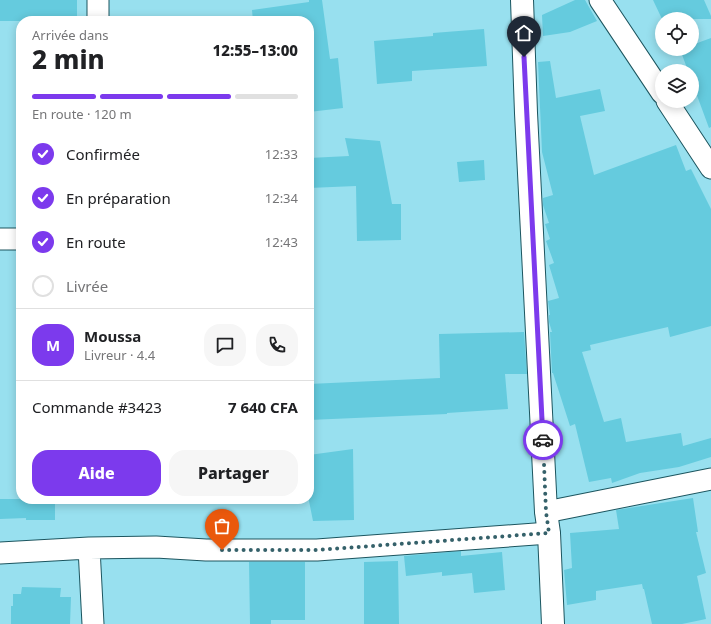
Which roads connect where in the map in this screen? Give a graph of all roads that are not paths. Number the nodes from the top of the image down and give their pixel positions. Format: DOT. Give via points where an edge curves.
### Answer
graph roads {
  1 [pos="98,0"];
  2 [pos="522,0"];
  3 [pos="600,0"];
  4 [pos="98,16"];
  5 [pos="655,82"];
  6 [pos="672,108"];
  7 [pos="711,168"];
  8 [pos="16,238"];
  9 [pos="0,239"];
  10 [pos="711,482"];
  11 [pos="548,522"];
  12 [pos="89,548"];
  13 [pos="0,553"];
  14 [pos="93,624"];
  15 [pos="553,624"];
  1 -- 4 [label="street"];
  2 -- 11 [label="street"];
  3 -- 5 [label="street"];
  6 -- 7 [label="street"];
  8 -- 9 [label="street"];
  10 -- 11 [label="street"];
  11 -- 12 [label="street" via="317,550"];
  11 -- 15 [label="street"];
  12 -- 13 [label="street"];
  12 -- 14 [label="street"];
}
